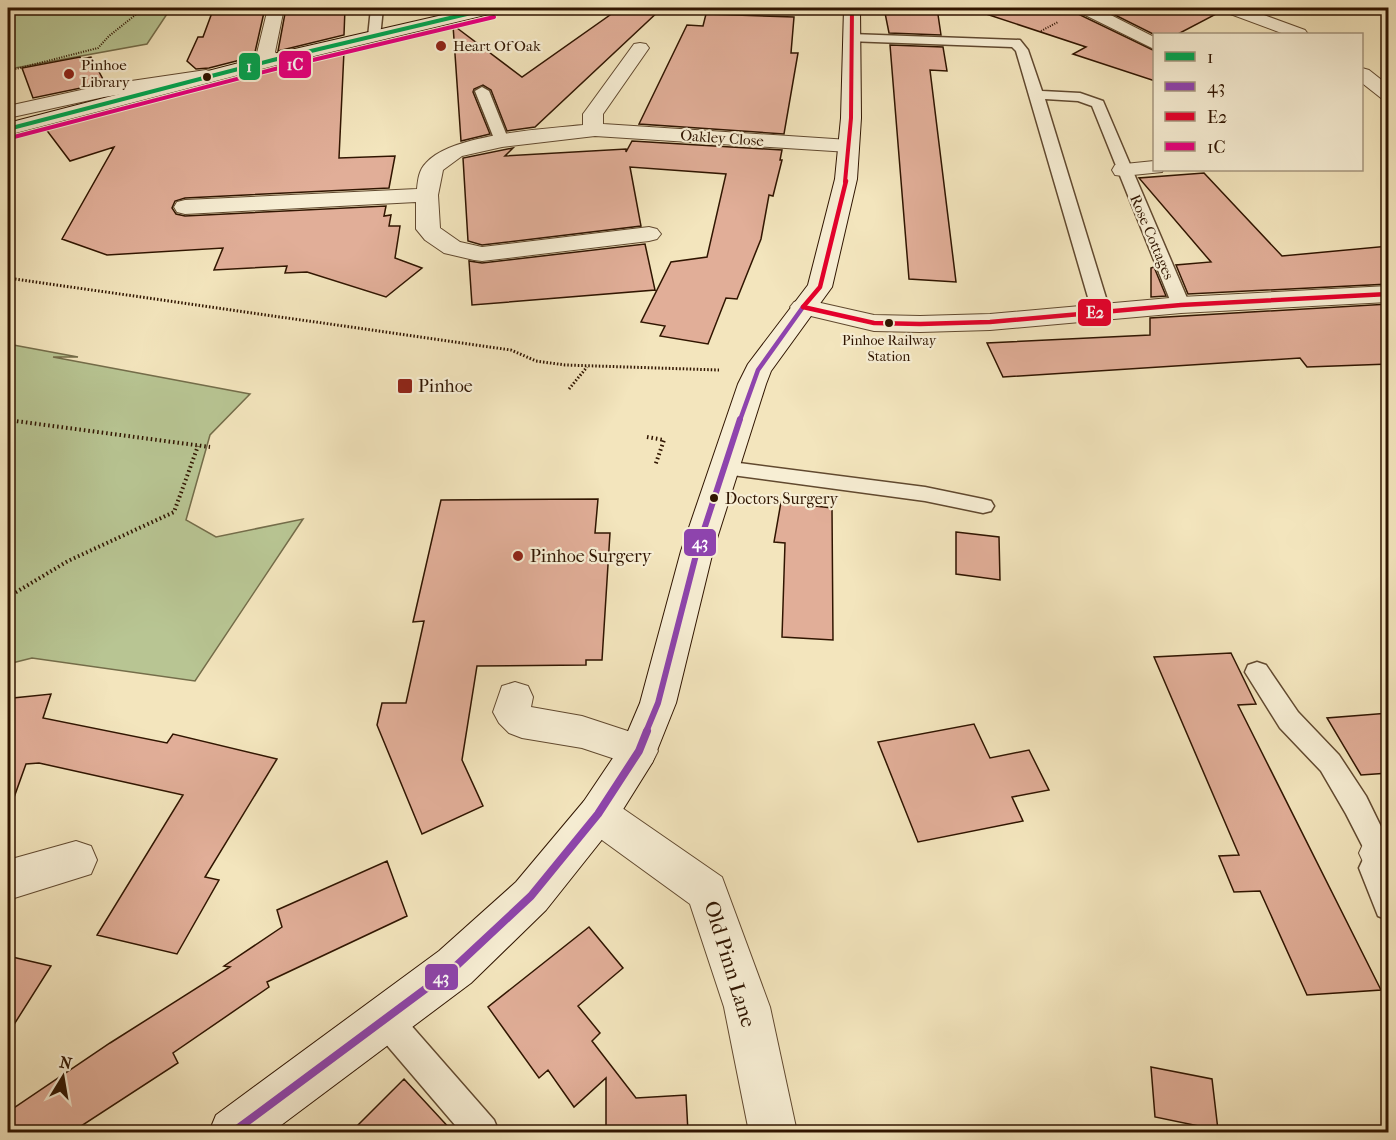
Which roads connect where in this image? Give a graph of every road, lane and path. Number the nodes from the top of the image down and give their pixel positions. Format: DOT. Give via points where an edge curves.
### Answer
graph roads {
  1 [pos="144,8"];
  2 [pos="276,8"];
  3 [pos="377,8"];
  4 [pos="492,8"];
  5 [pos="852,8"];
  6 [pos="1231,8"];
  7 [pos="1087,9"];
  8 [pos="458,12"];
  9 [pos="1296,33"];
  10 [pos="374,37"];
  11 [pos="851,38"];
  12 [pos="1016,43"];
  13 [pos="1153,43"];
  14 [pos="640,48"];
  15 [pos="273,60"];
  16 [pos="8,71"];
  17 [pos="1363,75"];
  18 [pos="211,76"];
  19 [pos="482,91"];
  20 [pos="1389,94"];
  21 [pos="1037,95"];
  22 [pos="8,111"];
  23 [pos="8,129"];
  24 [pos="595,130"];
  25 [pos="502,141"];
  26 [pos="849,146"];
  27 [pos="1153,166"];
  28 [pos="1124,170"];
  29 [pos="427,195"];
  30 [pos="185,207"];
  31 [pos="649,234"];
  32 [pos="8,278"];
  33 [pos="1389,294"];
  34 [pos="1181,304"];
  35 [pos="803,307"];
  36 [pos="1101,311"];
  37 [pos="587,367"];
  38 [pos="758,370"];
  39 [pos="569,389"];
  40 [pos="8,420"];
  41 [pos="646,437"];
  42 [pos="198,446"];
  43 [pos="210,447"];
  44 [pos="655,466"];
  45 [pos="724,468"];
  46 [pos="982,506"];
  47 [pos="8,597"];
  48 [pos="1257,672"];
  49 [pos="515,697"];
  50 [pos="639,752"];
  51 [pos="598,814"];
  52 [pos="1384,852"];
  53 [pos="76,860"];
  54 [pos="8,880"];
  55 [pos="1389,906"];
  56 [pos="384,1018"];
  57 [pos="233,1132"];
  58 [pos="482,1132"];
  59 [pos="773,1132"];
  1 -- 16 [label="path" via="131,22 107,35 98,48"];
  2 -- 15 [label="street" via="266,53"];
  3 -- 10 [label="lane"];
  4 -- 8 [label="street"];
  5 -- 11 [label="street"];
  6 -- 9 [label="street"];
  7 -- 12 [label="path"];
  7 -- 13 [label="street"];
  8 -- 10 [label="street"];
  10 -- 15 [label="street"];
  11 -- 12 [label="lane"];
  11 -- 26 [label="street"];
  12 -- 21 [label="lane"];
  14 -- 24 [label="street" via="593,114"];
  15 -- 18 [label="street"];
  17 -- 20 [label="street"];
  18 -- 22 [label="street" via="104,91"];
  18 -- 23 [label="street"];
  19 -- 25 [label="lane"];
  21 -- 28 [label="lane, Rose Cottages" via="1071,96 1098,104"];
  21 -- 36 [label="lane"];
  24 -- 25 [label="street, Oakley Close"];
  24 -- 26 [label="street, Oakley Close"];
  25 -- 29 [label="street, Oakley Close" via="446,156 430,173"];
  26 -- 35 [label="street" via="846,179 820,287"];
  27 -- 28 [label="street"];
  28 -- 34 [label="lane, Rose Cottages"];
  29 -- 30 [label="street"];
  29 -- 31 [label="street, Oakley Close" via="428,229 445,245 464,252 622,246"];
  32 -- 37 [label="path" via="511,350 536,361"];
  33 -- 34 [label="street"];
  34 -- 36 [label="street"];
  35 -- 36 [label="street" via="874,323 990,322"];
  35 -- 38 [label="street"];
  37 -- 38 [label="path"];
  37 -- 39 [label="path"];
  38 -- 45 [label="street"];
  40 -- 42 [label="path"];
  41 -- 44 [label="path" via="664,440"];
  42 -- 43 [label="path"];
  42 -- 47 [label="path" via="174,512 111,538 38,576"];
  45 -- 46 [label="lane" via="925,494"];
  45 -- 50 [label="street" via="697,551 658,703"];
  48 -- 52 [label="lane" via="1288,720 1330,763"];
  49 -- 50 [label="street" via="512,712 522,722 553,724"];
  50 -- 51 [label="street"];
  51 -- 56 [label="street" via="531,896 455,967"];
  51 -- 59 [label="street, Old Pinn Lane" via="707,891 747,1007"];
  52 -- 55 [label="lane" via="1373,868"];
  53 -- 54 [label="street"];
  56 -- 57 [label="street"];
  56 -- 58 [label="lane"];
}
